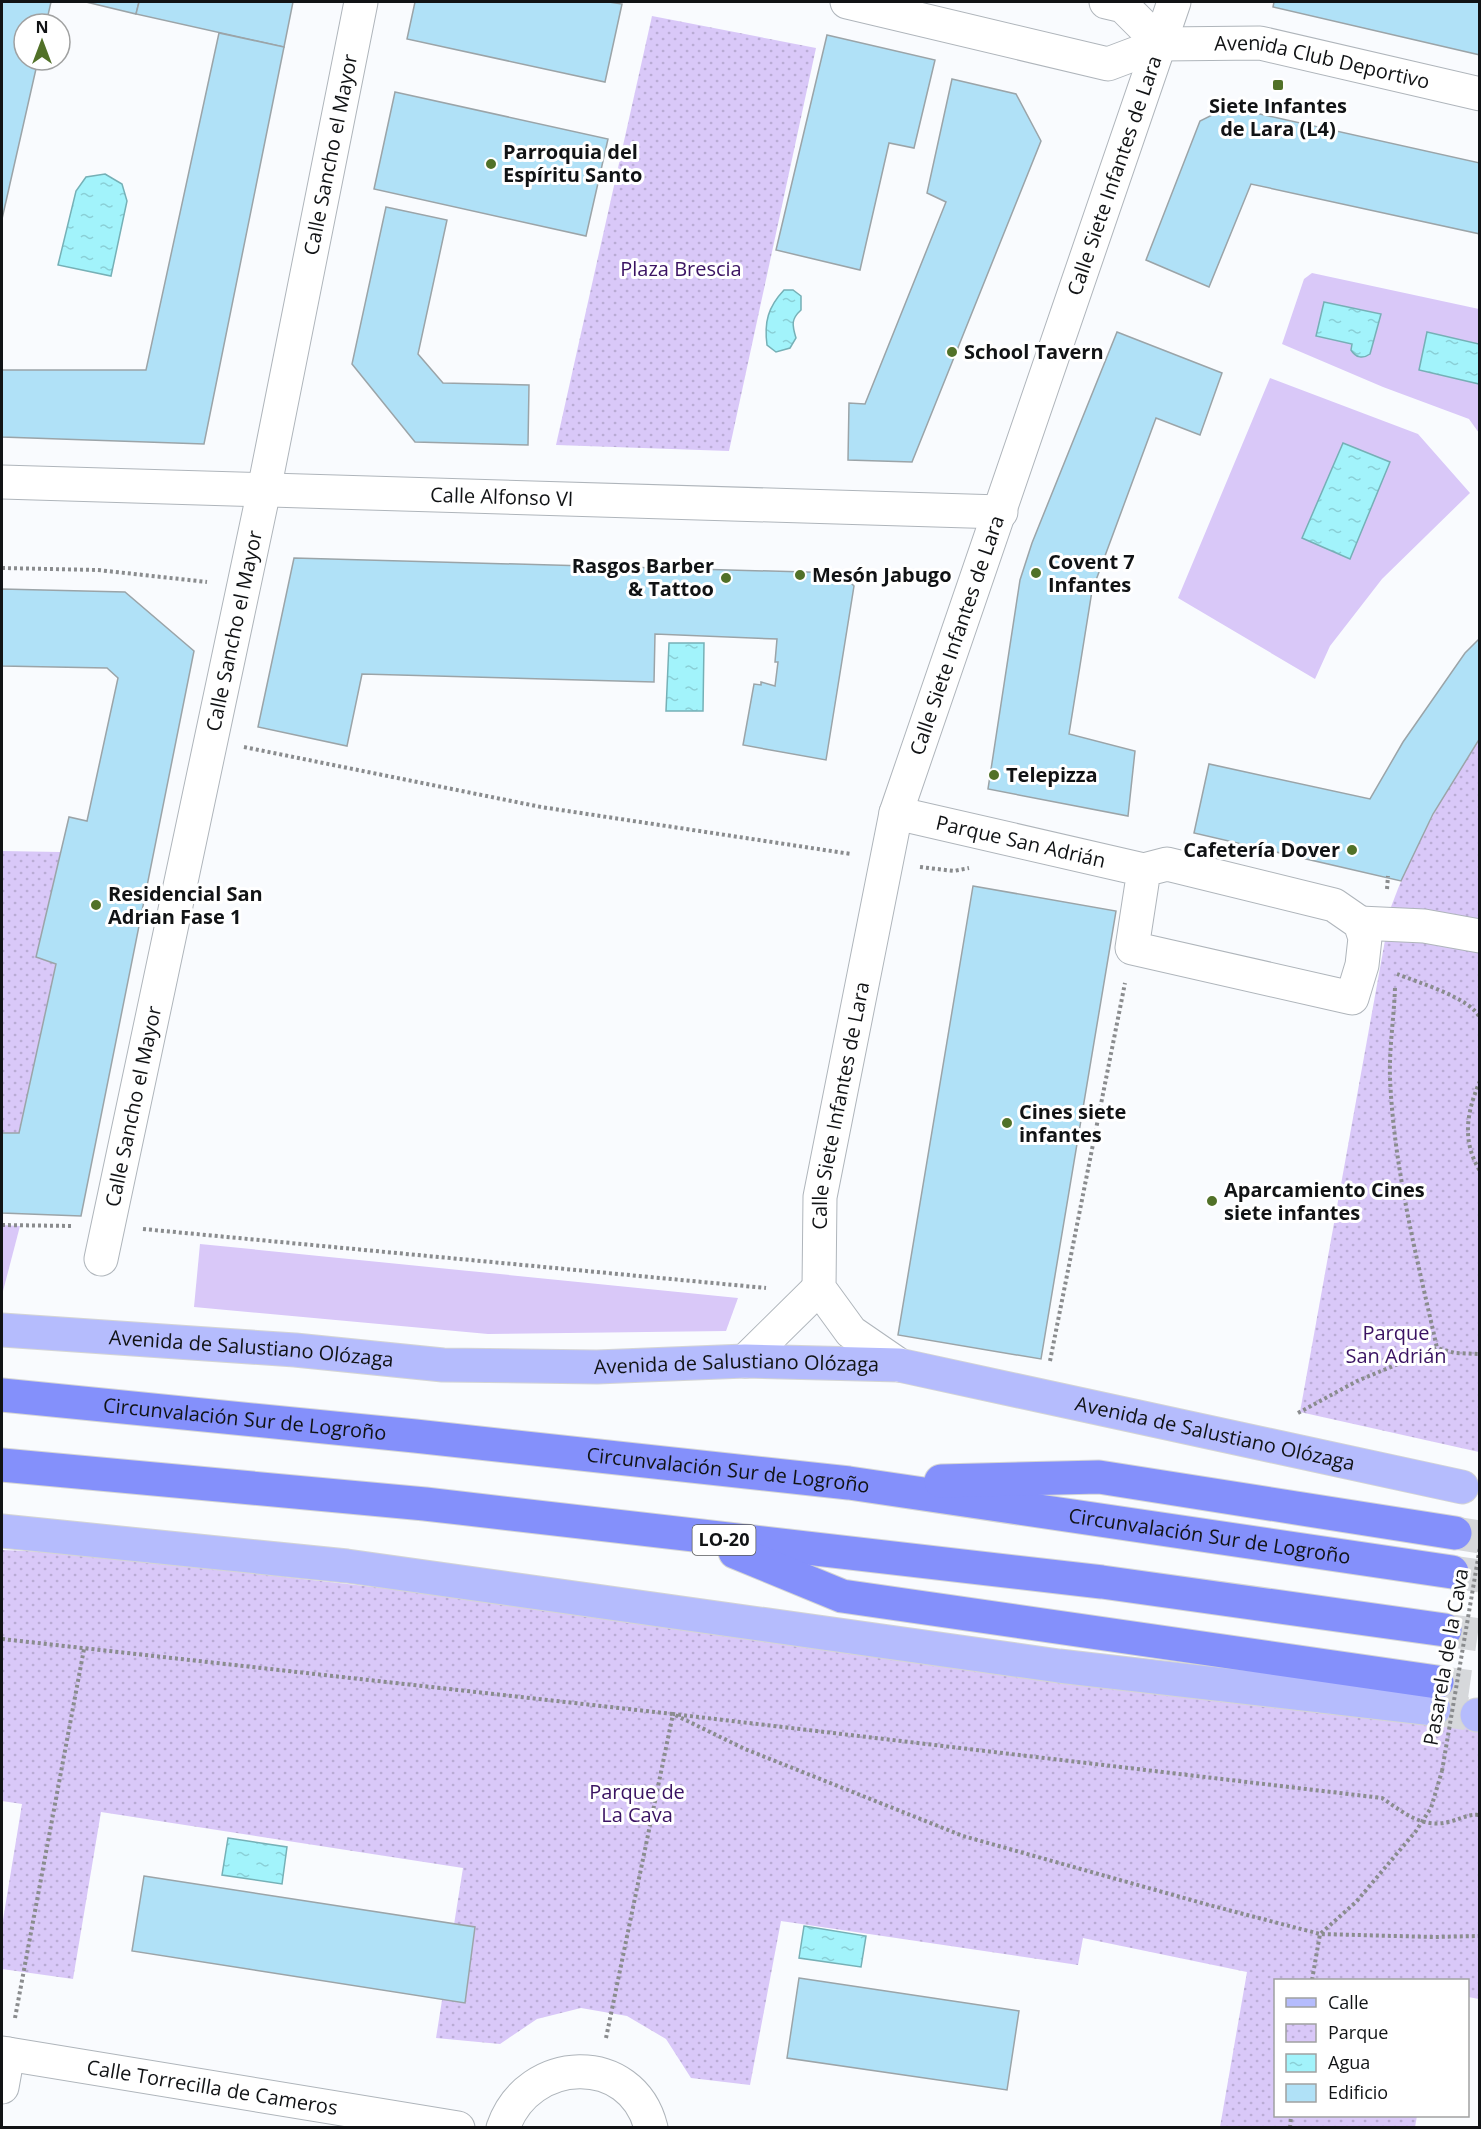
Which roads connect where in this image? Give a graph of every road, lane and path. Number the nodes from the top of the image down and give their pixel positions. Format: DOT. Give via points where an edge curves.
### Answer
graph roads {
  1 [pos="361,2"];
  2 [pos="847,2"];
  3 [pos="1106,2"];
  4 [pos="1174,2"];
  5 [pos="1161,44"];
  6 [pos="1479,94"];
  7 [pos="2,482"];
  8 [pos="264,490"];
  9 [pos="1001,512"];
  10 [pos="2,568"];
  11 [pos="243,586"];
  12 [pos="238,746"];
  13 [pos="896,813"];
  14 [pos="988,835"];
  15 [pos="887,859"];
  16 [pos="1144,870"];
  17 [pos="1372,922"];
  18 [pos="1477,940"];
  19 [pos="1132,948"];
  20 [pos="1396,974"];
  21 [pos="1479,1018"];
  22 [pos="1479,1081"];
  23 [pos="1479,1171"];
  24 [pos="2,1225"];
  25 [pos="108,1225"];
  26 [pos="101,1259"];
  27 [pos="819,1288"];
  28 [pos="2,1330"];
  29 [pos="1437,1348"];
  30 [pos="1479,1354"];
  31 [pos="745,1361"];
  32 [pos="899,1365"];
  33 [pos="2,1395"];
  34 [pos="1043,1397"];
  35 [pos="1300,1412"];
  36 [pos="2,1465"];
  37 [pos="849,1483"];
  38 [pos="1462,1487"];
  39 [pos="2,1531"];
  40 [pos="697,1537"];
  41 [pos="1467,1540"];
  42 [pos="1452,1572"];
  43 [pos="1445,1630"];
  44 [pos="2,1640"];
  45 [pos="84,1649"];
  46 [pos="1436,1695"];
  47 [pos="673,1714"];
  48 [pos="1479,1815"];
  49 [pos="1420,1821"];
  50 [pos="1320,1934"];
  51 [pos="1479,1936"];
  52 [pos="1312,1979"];
  53 [pos="5,2054"];
  54 [pos="599,2074"];
  55 [pos="2,2087"];
  56 [pos="458,2127"];
  57 [pos="503,2127"];
  58 [pos="651,2127"];
  1 -- 8 [label="street, Calle Sancho el Mayor"];
  2 -- 5 [label="street, Avenida Club Deportivo" via="1108,64"];
  3 -- 5 [label="street" via="1123,6"];
  4 -- 5 [label="street, Calle Siete Infantes de Lara"];
  5 -- 6 [label="street, Avenida Club Deportivo" via="1260,43"];
  5 -- 9 [label="street, Calle Siete Infantes de Lara"];
  7 -- 8 [label="street, Calle Alfonso VI"];
  8 -- 9 [label="street, Calle Alfonso VI"];
  8 -- 11 [label="street, Calle Sancho el Mayor"];
  9 -- 13 [label="street, Calle Siete Infantes de Lara"];
  10 -- 11 [label="path" via="98,570"];
  11 -- 25 [label="street, Calle Sancho el Mayor"];
  12 -- 15 [label="path" via="541,807"];
  13 -- 14 [label="street, Parque San Adrián"];
  13 -- 15 [label="street, Calle Siete Infantes de Lara"];
  14 -- 15 [label="path" via="982,861 974,867 954,871"];
  14 -- 16 [label="street, Parque San Adrián"];
  15 -- 27 [label="street, Calle Siete Infantes de Lara" via="819,1197"];
  16 -- 17 [label="street, Parque San Adrián" via="1167,864 1334,905"];
  16 -- 19 [label="street"];
  17 -- 18 [label="street, Parque San Adrián"];
  17 -- 19 [label="street" via="1352,998"];
  17 -- 20 [label="path" via="1395,956"];
  19 -- 34 [label="path"];
  20 -- 21 [label="path" via="1443,992 1477,1011"];
  20 -- 29 [label="path" via="1390,1078 1399,1180"];
  22 -- 23 [label="path" via="1468,1123 1469,1153"];
  24 -- 25 [label="path"];
  25 -- 26 [label="street, Calle Sancho el Mayor"];
  25 -- 27 [label="path" via="747,1288"];
  27 -- 31 [label="street"];
  27 -- 32 [label="street" via="851,1332"];
  28 -- 31 [label="main road, Avenida de Salustiano Olózaga" via="295,1350 443,1365 597,1367"];
  29 -- 30 [label="path"];
  29 -- 35 [label="path" via="1357,1381"];
  31 -- 32 [label="main road, Avenida de Salustiano Olózaga"];
  32 -- 34 [label="main road, Avenida de Salustiano Olózaga"];
  33 -- 37 [label="highway, Circunvalación Sur de Logroño"];
  34 -- 38 [label="main road, Avenida de Salustiano Olózaga"];
  36 -- 40 [label="highway, LO-20" via="425,1504"];
  37 -- 41 [label="highway" via="1099,1477"];
  37 -- 42 [label="highway, Circunvalación Sur de Logroño"];
  39 -- 46 [label="main road" via="347,1566 1059,1666"];
  40 -- 43 [label="highway, LO-20" via="1102,1582"];
  40 -- 46 [label="highway" via="842,1596"];
  41 -- 49 [label="path, Pasarela de la Cava, bridge" via="1442,1771 1431,1808"];
  44 -- 45 [label="path"];
  45 -- 47 [label="path"];
  45 -- 53 [label="path"];
  47 -- 49 [label="path" via="1382,1798"];
  47 -- 50 [label="path" via="745,1749 963,1836"];
  47 -- 54 [label="path"];
  48 -- 49 [label="path" via="1468,1814 1430,1825"];
  49 -- 50 [label="path, Pasarela de la Cava" via="1416,1831 1356,1902"];
  50 -- 51 [label="path"];
  50 -- 52 [label="path"];
  53 -- 55 [label="street"];
  53 -- 56 [label="street, Calle Torrecilla de Cameros"];
  54 -- 57 [label="street" via="572,2071 547,2077 525,2091"];
  54 -- 58 [label="street" via="620,2084 637,2099"];
}
